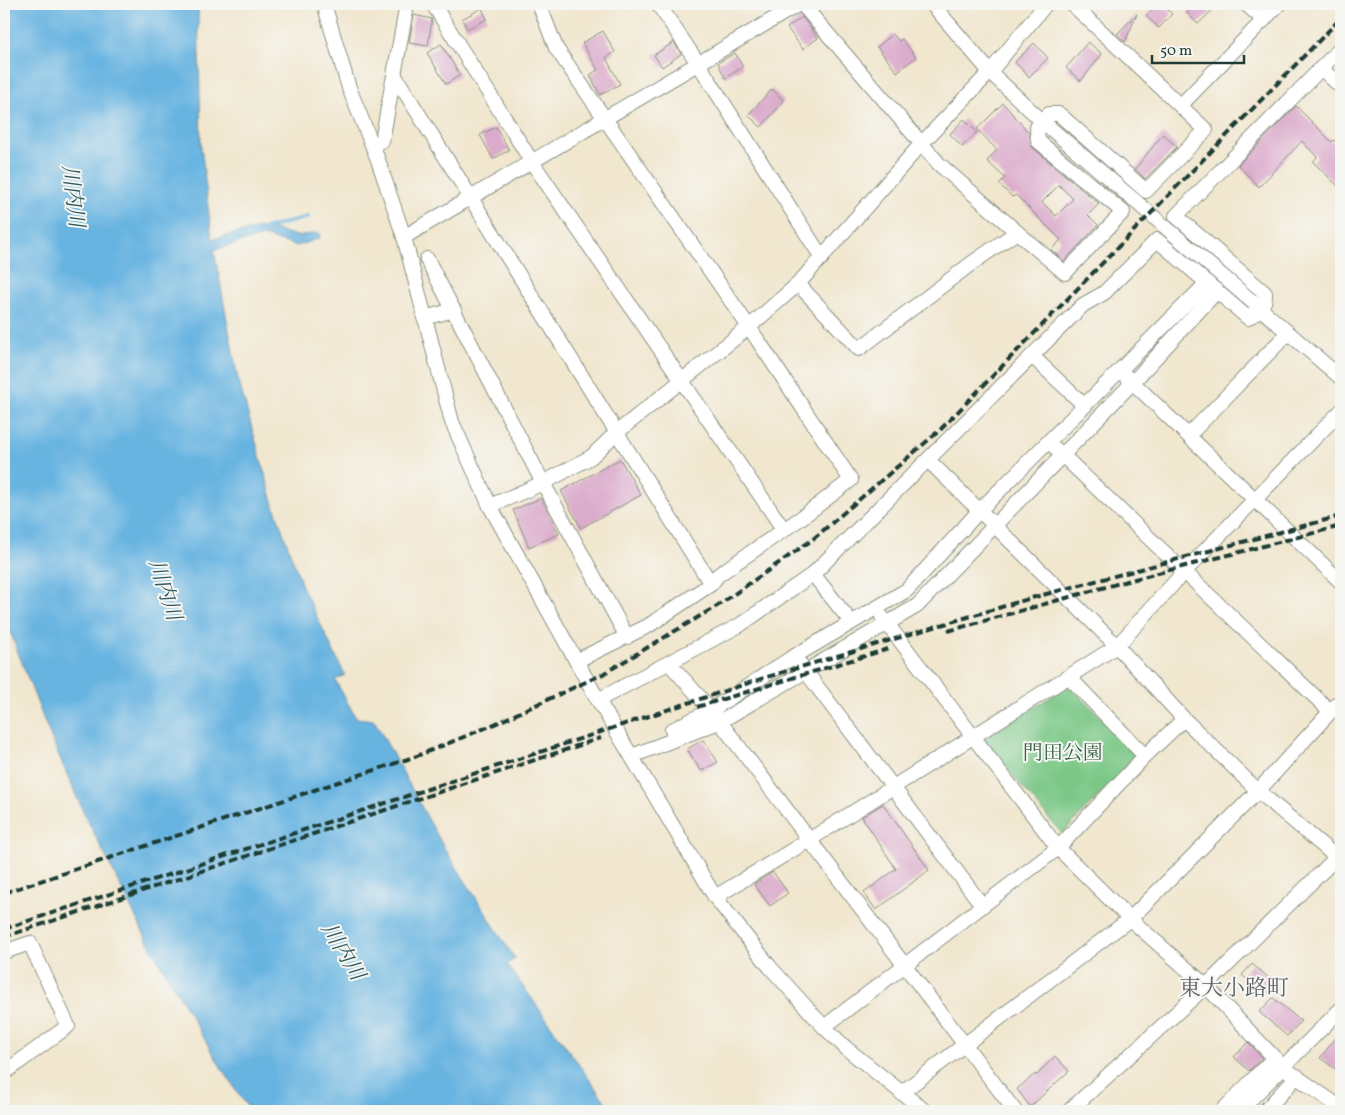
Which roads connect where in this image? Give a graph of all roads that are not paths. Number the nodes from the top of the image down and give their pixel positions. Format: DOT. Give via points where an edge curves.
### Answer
graph roads {
  1 [pos="324,4"];
  2 [pos="407,4"];
  3 [pos="433,4"];
  4 [pos="539,4"];
  5 [pos="658,4"];
  6 [pos="801,4"];
  7 [pos="932,4"];
  8 [pos="1046,4"];
  9 [pos="1072,4"];
  10 [pos="1246,4"];
  11 [pos="1279,4"];
  12 [pos="1264,20"];
  13 [pos="1341,48"];
  14 [pos="698,63"];
  15 [pos="1321,68"];
  16 [pos="990,72"];
  17 [pos="395,76"];
  18 [pos="1341,87"];
  19 [pos="1181,105"];
  20 [pos="605,117"];
  21 [pos="1042,121"];
  22 [pos="382,141"];
  23 [pos="922,143"];
  24 [pos="532,162"];
  25 [pos="470,200"];
  26 [pos="1017,232"];
  27 [pos="404,237"];
  28 [pos="427,258"];
  29 [pos="822,258"];
  30 [pos="798,284"];
  31 [pos="1212,287"];
  32 [pos="1260,309"];
  33 [pos="454,310"];
  34 [pos="424,318"];
  35 [pos="749,327"];
  36 [pos="1288,333"];
  37 [pos="1032,356"];
  38 [pos="1120,370"];
  39 [pos="1341,378"];
  40 [pos="681,382"];
  41 [pos="1133,382"];
  42 [pos="1085,406"];
  43 [pos="1341,411"];
  44 [pos="616,433"];
  45 [pos="1189,435"];
  46 [pos="1049,442"];
  47 [pos="1062,455"];
  48 [pos="928,460"];
  49 [pos="543,483"];
  50 [pos="1256,500"];
  51 [pos="490,506"];
  52 [pos="980,510"];
  53 [pos="995,525"];
  54 [pos="784,530"];
  55 [pos="1184,572"];
  56 [pos="813,574"];
  57 [pos="1341,582"];
  58 [pos="711,584"];
  59 [pos="875,608"];
  60 [pos="851,622"];
  61 [pos="887,623"];
  62 [pos="627,637"];
  63 [pos="1118,646"];
  64 [pos="793,657"];
  65 [pos="576,661"];
  66 [pos="669,662"];
  67 [pos="806,670"];
  68 [pos="1069,677"];
  69 [pos="598,700"];
  70 [pos="1341,700"];
  71 [pos="1330,711"];
  72 [pos="715,716"];
  73 [pos="1184,719"];
  74 [pos="972,738"];
  75 [pos="632,756"];
  76 [pos="1145,756"];
  77 [pos="893,787"];
  78 [pos="1258,791"];
  79 [pos="809,840"];
  80 [pos="1058,848"];
  81 [pos="1340,857"];
  82 [pos="714,897"];
  83 [pos="982,905"];
  84 [pos="1130,919"];
  85 [pos="4,952"];
  86 [pos="903,966"];
  87 [pos="1206,986"];
  88 [pos="1341,1009"];
  89 [pos="824,1027"];
  90 [pos="963,1044"];
  91 [pos="1279,1063"];
  92 [pos="4,1073"];
  93 [pos="1297,1076"];
  94 [pos="901,1093"];
  95 [pos="1341,1108"];
  96 [pos="925,1111"];
  97 [pos="1015,1111"];
  98 [pos="1069,1111"];
  99 [pos="1222,1111"];
  100 [pos="1239,1111"];
  101 [pos="1265,1111"];
  1 -- 27 [label="street" via="349,88"];
  2 -- 17 [label="street"];
  3 -- 24 [label="street"];
  4 -- 20 [label="street" via="556,48"];
  5 -- 14 [label="street"];
  6 -- 14 [label="street"];
  6 -- 23 [label="street"];
  7 -- 16 [label="street"];
  8 -- 16 [label="street"];
  9 -- 19 [label="street"];
  10 -- 12 [label="street"];
  11 -- 12 [label="street"];
  12 -- 19 [label="street"];
  13 -- 15 [label="street"];
  14 -- 20 [label="street"];
  14 -- 29 [label="street"];
  15 -- 18 [label="street"];
  15 -- 32 [label="street" via="1176,216 1265,292 1265,301"];
  16 -- 21 [label="street"];
  16 -- 23 [label="street"];
  17 -- 22 [label="street"];
  17 -- 25 [label="street"];
  19 -- 21 [label="street" via="1206,130 1146,190 1059,114 1049,114"];
  20 -- 24 [label="street"];
  20 -- 35 [label="street"];
  21 -- 26 [label="street" via="1037,127 1038,141 1123,212 1064,273"];
  21 -- 32 [label="street"];
  23 -- 26 [label="street" via="939,164"];
  23 -- 29 [label="street"];
  24 -- 25 [label="street"];
  24 -- 40 [label="street"];
  25 -- 27 [label="street"];
  25 -- 44 [label="street"];
  26 -- 30 [label="street" via="859,349"];
  27 -- 34 [label="street"];
  28 -- 33 [label="street"];
  29 -- 30 [label="street"];
  30 -- 35 [label="street"];
  31 -- 32 [label="street" via="1248,318"];
  31 -- 37 [label="street" via="1157,240 1104,294 1083,305"];
  31 -- 38 [label="street"];
  31 -- 41 [label="street"];
  32 -- 36 [label="street"];
  33 -- 34 [label="street"];
  33 -- 49 [label="street"];
  34 -- 51 [label="street" via="452,422"];
  35 -- 40 [label="street"];
  35 -- 54 [label="street" via="851,480"];
  36 -- 39 [label="street"];
  36 -- 45 [label="street"];
  37 -- 42 [label="street"];
  37 -- 48 [label="street"];
  38 -- 41 [label="street"];
  38 -- 42 [label="street"];
  40 -- 44 [label="street"];
  40 -- 54 [label="street"];
  41 -- 45 [label="street"];
  41 -- 47 [label="street"];
  42 -- 46 [label="street"];
  43 -- 50 [label="street"];
  44 -- 49 [label="street" via="591,457"];
  44 -- 58 [label="street"];
  45 -- 50 [label="street"];
  46 -- 47 [label="street"];
  46 -- 52 [label="street"];
  47 -- 53 [label="street"];
  47 -- 55 [label="street"];
  48 -- 52 [label="street"];
  48 -- 56 [label="street"];
  49 -- 51 [label="street"];
  49 -- 62 [label="street"];
  50 -- 55 [label="street"];
  50 -- 57 [label="street"];
  51 -- 65 [label="street"];
  52 -- 53 [label="street"];
  52 -- 59 [label="street" via="907,590"];
  53 -- 61 [label="street" via="917,606"];
  53 -- 63 [label="street"];
  54 -- 58 [label="street" via="718,575"];
  55 -- 63 [label="street"];
  55 -- 71 [label="street"];
  56 -- 60 [label="street"];
  56 -- 66 [label="street" via="740,625"];
  58 -- 62 [label="street"];
  59 -- 60 [label="street"];
  59 -- 61 [label="street"];
  60 -- 64 [label="street"];
  61 -- 67 [label="street"];
  61 -- 74 [label="street"];
  62 -- 65 [label="street"];
  63 -- 68 [label="street"];
  63 -- 73 [label="street"];
  64 -- 67 [label="street"];
  64 -- 72 [label="street"];
  65 -- 69 [label="street"];
  66 -- 69 [label="street"];
  66 -- 72 [label="street"];
  67 -- 72 [label="street"];
  67 -- 77 [label="street"];
  68 -- 74 [label="street"];
  68 -- 76 [label="street"];
  69 -- 75 [label="street"];
  70 -- 71 [label="street"];
  71 -- 78 [label="street"];
  72 -- 75 [label="street" via="649,742"];
  72 -- 79 [label="street"];
  73 -- 76 [label="street"];
  73 -- 78 [label="street"];
  74 -- 77 [label="street"];
  74 -- 80 [label="street"];
  75 -- 82 [label="street"];
  76 -- 80 [label="street"];
  77 -- 79 [label="street"];
  77 -- 83 [label="street"];
  78 -- 81 [label="street"];
  78 -- 84 [label="street"];
  79 -- 82 [label="street"];
  79 -- 86 [label="street"];
  80 -- 83 [label="street"];
  80 -- 84 [label="street"];
  81 -- 87 [label="street"];
  82 -- 89 [label="street"];
  83 -- 86 [label="street"];
  84 -- 87 [label="street"];
  84 -- 90 [label="street"];
  85 -- 92 [label="street" via="30,943 68,1026"];
  86 -- 89 [label="street"];
  86 -- 90 [label="street"];
  87 -- 91 [label="street"];
  87 -- 98 [label="street"];
  88 -- 91 [label="street"];
  89 -- 94 [label="street"];
  90 -- 94 [label="street"];
  90 -- 97 [label="street"];
  91 -- 93 [label="street"];
  91 -- 99 [label="street"];
  91 -- 100 [label="street"];
  93 -- 95 [label="street"];
  93 -- 101 [label="street"];
  94 -- 96 [label="street"];
}
